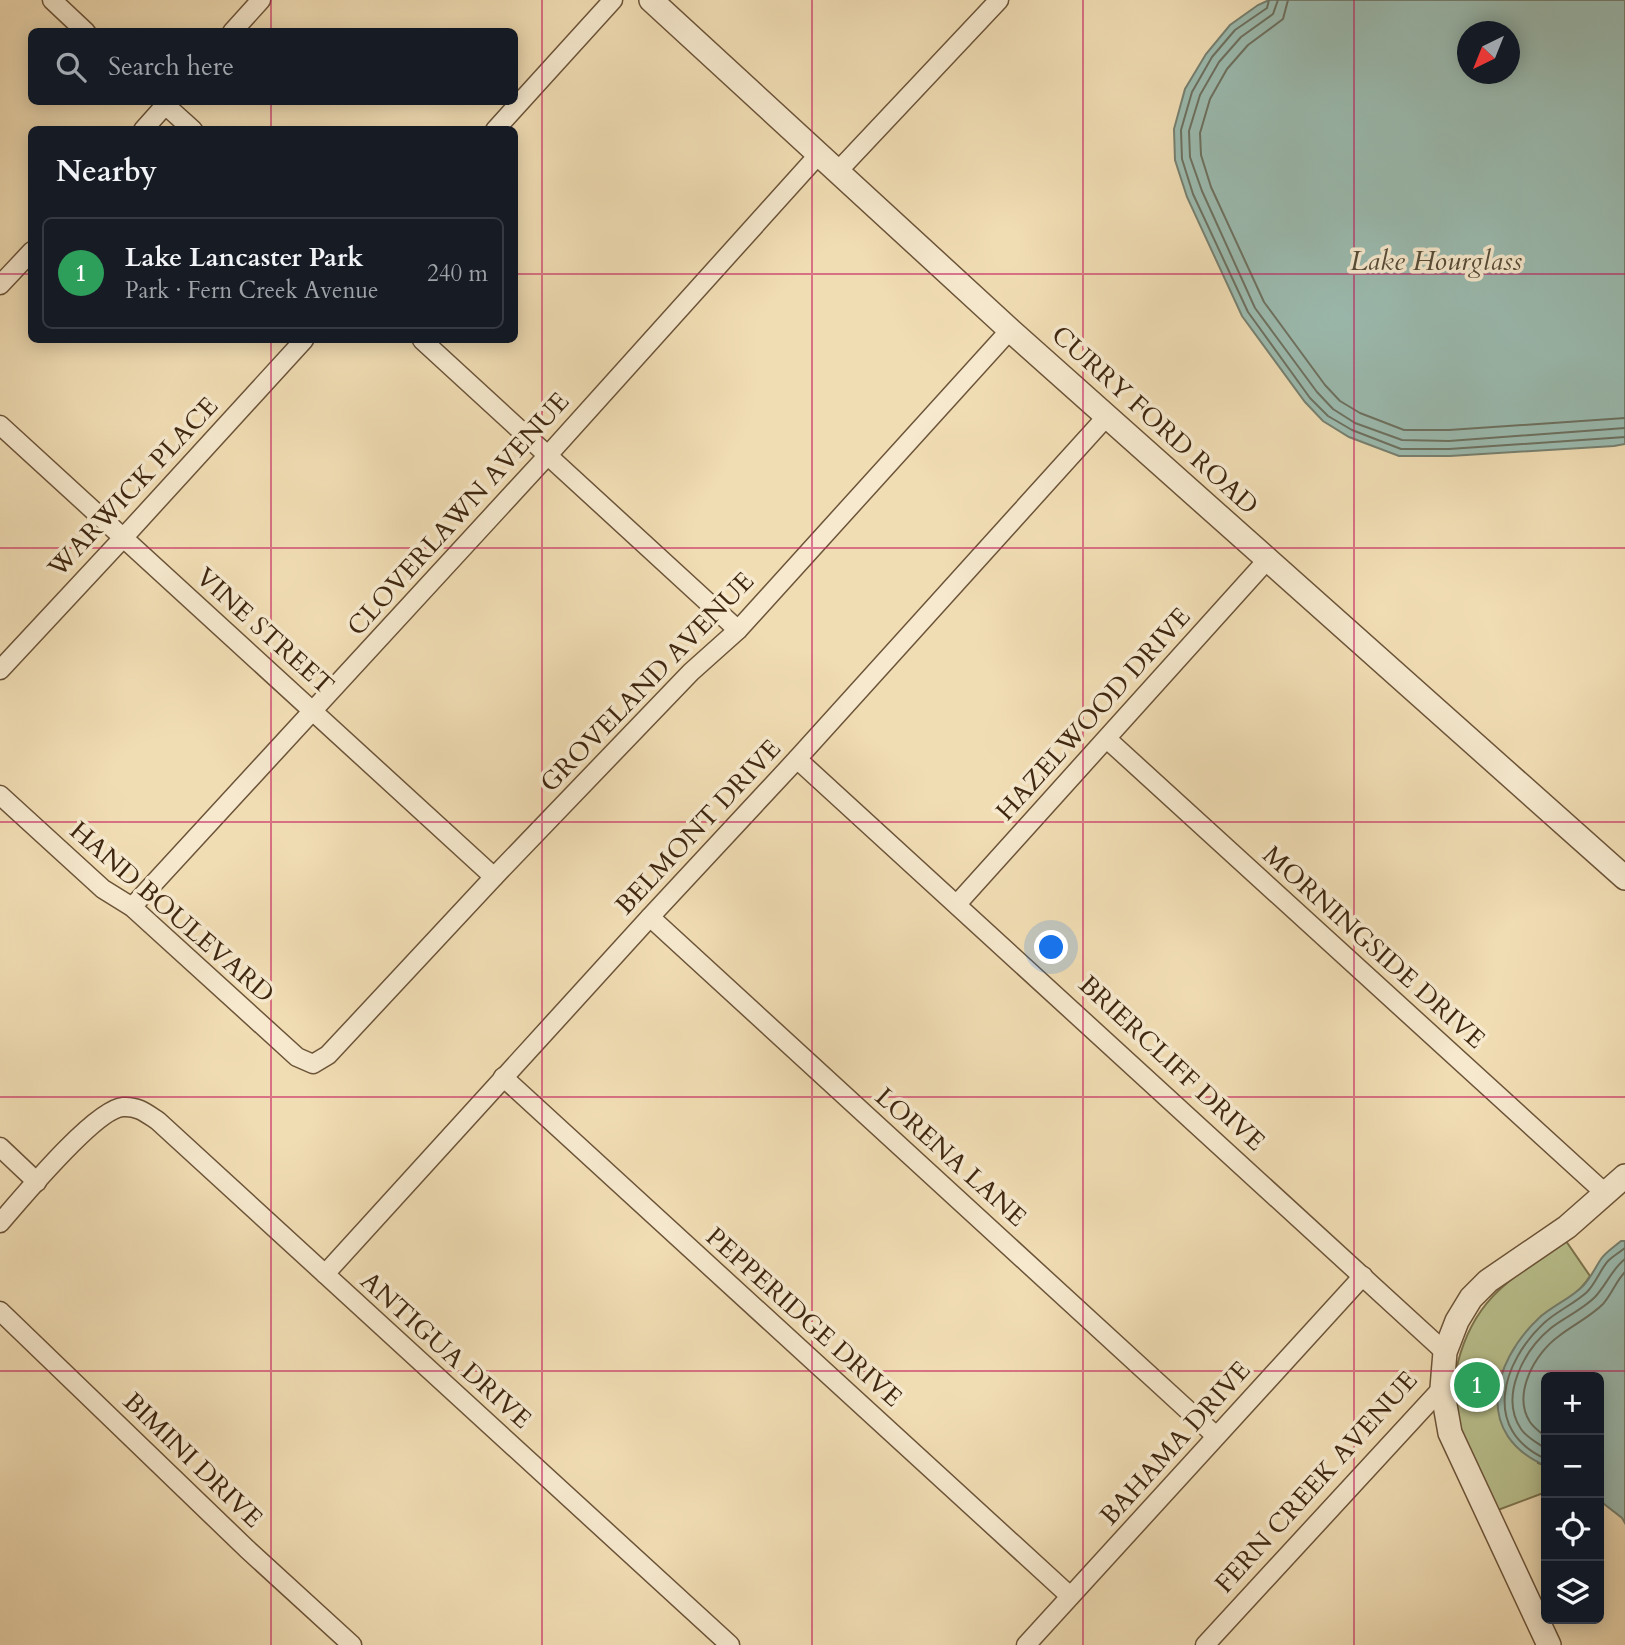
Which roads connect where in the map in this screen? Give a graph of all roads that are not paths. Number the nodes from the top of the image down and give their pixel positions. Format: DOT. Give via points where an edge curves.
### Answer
graph roads {
  1 [pos="52,0"];
  2 [pos="261,0"];
  3 [pos="613,0"];
  4 [pos="651,0"];
  5 [pos="999,0"];
  6 [pos="82,28"];
  7 [pos="236,28"];
  8 [pos="163,105"];
  9 [pos="168,105"];
  10 [pos="518,105"];
  11 [pos="518,105"];
  12 [pos="146,126"];
  13 [pos="188,126"];
  14 [pos="499,126"];
  15 [pos="820,153"];
  16 [pos="838,171"];
  17 [pos="28,255"];
  18 [pos="0,285"];
  19 [pos="1010,330"];
  20 [pos="301,343"];
  21 [pos="425,343"];
  22 [pos="1108,415"];
  23 [pos="0,425"];
  24 [pos="549,454"];
  25 [pos="123,538"];
  26 [pos="1269,558"];
  27 [pos="738,630"];
  28 [pos="0,670"];
  29 [pos="313,711"];
  30 [pos="1107,739"];
  31 [pos="797,759"];
  32 [pos="0,795"];
  33 [pos="494,877"];
  34 [pos="1625,878"];
  35 [pos="957,904"];
  36 [pos="132,907"];
  37 [pos="650,917"];
  38 [pos="313,1064"];
  39 [pos="503,1077"];
  40 [pos="0,1147"];
  41 [pos="1625,1176"];
  42 [pos="37,1182"];
  43 [pos="1606,1194"];
  44 [pos="0,1223"];
  45 [pos="325,1274"];
  46 [pos="1363,1276"];
  47 [pos="0,1311"];
  48 [pos="1445,1352"];
  49 [pos="1442,1388"];
  50 [pos="1216,1436"];
  51 [pos="1070,1596"];
  52 [pos="352,1645"];
  53 [pos="730,1645"];
  54 [pos="1026,1645"];
  55 [pos="1205,1645"];
  56 [pos="1549,1645"];
  1 -- 6 [label="street"];
  2 -- 7 [label="street"];
  3 -- 11 [label="street"];
  4 -- 15 [label="street, CURRY FORD ROAD"];
  5 -- 16 [label="street"];
  8 -- 12 [label="street"];
  9 -- 13 [label="street"];
  10 -- 14 [label="street"];
  15 -- 16 [label="street, CURRY FORD ROAD"];
  15 -- 24 [label="street, CLOVERLAWN AVENUE"];
  16 -- 19 [label="street, CURRY FORD ROAD"];
  17 -- 18 [label="street"];
  19 -- 22 [label="street, CURRY FORD ROAD"];
  19 -- 27 [label="street, GROVELAND AVENUE"];
  20 -- 25 [label="street, WARWICK PLACE"];
  21 -- 24 [label="street"];
  22 -- 26 [label="street, CURRY FORD ROAD"];
  22 -- 31 [label="street, BELMONT DRIVE"];
  23 -- 25 [label="street, VINE STREET"];
  24 -- 27 [label="street"];
  24 -- 29 [label="street, CLOVERLAWN AVENUE"];
  25 -- 28 [label="street, WARWICK PLACE"];
  25 -- 29 [label="street, VINE STREET"];
  26 -- 30 [label="street, HAZELWOOD DRIVE"];
  26 -- 34 [label="street, CURRY FORD ROAD"];
  27 -- 33 [label="street, GROVELAND AVENUE" via="691,672"];
  29 -- 33 [label="street, VINE STREET"];
  29 -- 36 [label="street, CLOVERLAWN AVENUE"];
  30 -- 35 [label="street, HAZELWOOD DRIVE"];
  30 -- 43 [label="street, MORNINGSIDE DRIVE"];
  31 -- 35 [label="street, BRIERCLIFF DRIVE"];
  31 -- 37 [label="street, BELMONT DRIVE"];
  32 -- 36 [label="street, HAND BOULEVARD" via="103,889"];
  33 -- 38 [label="street, GROVELAND AVENUE" via="328,1055"];
  35 -- 46 [label="street, BRIERCLIFF DRIVE"];
  36 -- 38 [label="street, HAND BOULEVARD" via="297,1057"];
  37 -- 39 [label="street, BELMONT DRIVE"];
  37 -- 50 [label="street, LORENA LANE"];
  39 -- 45 [label="street, BELMONT DRIVE"];
  39 -- 51 [label="street, PEPPERIDGE DRIVE"];
  40 -- 42 [label="street"];
  41 -- 43 [label="street, FERN CREEK AVENUE"];
  42 -- 44 [label="street"];
  42 -- 45 [label="street, ANTIGUA DRIVE" via="89,1127 120,1107 139,1109 158,1121"];
  43 -- 48 [label="street, FERN CREEK AVENUE" via="1488,1281 1457,1321"];
  45 -- 53 [label="street, ANTIGUA DRIVE"];
  46 -- 48 [label="street, BRIERCLIFF DRIVE"];
  46 -- 50 [label="street, BAHAMA DRIVE"];
  47 -- 52 [label="street, BIMINI DRIVE"];
  48 -- 49 [label="street, FERN CREEK AVENUE"];
  49 -- 55 [label="street, FERN CREEK AVENUE"];
  49 -- 56 [label="street" via="1450,1433"];
  50 -- 51 [label="street, BAHAMA DRIVE"];
  51 -- 54 [label="street, BAHAMA DRIVE"];
}
